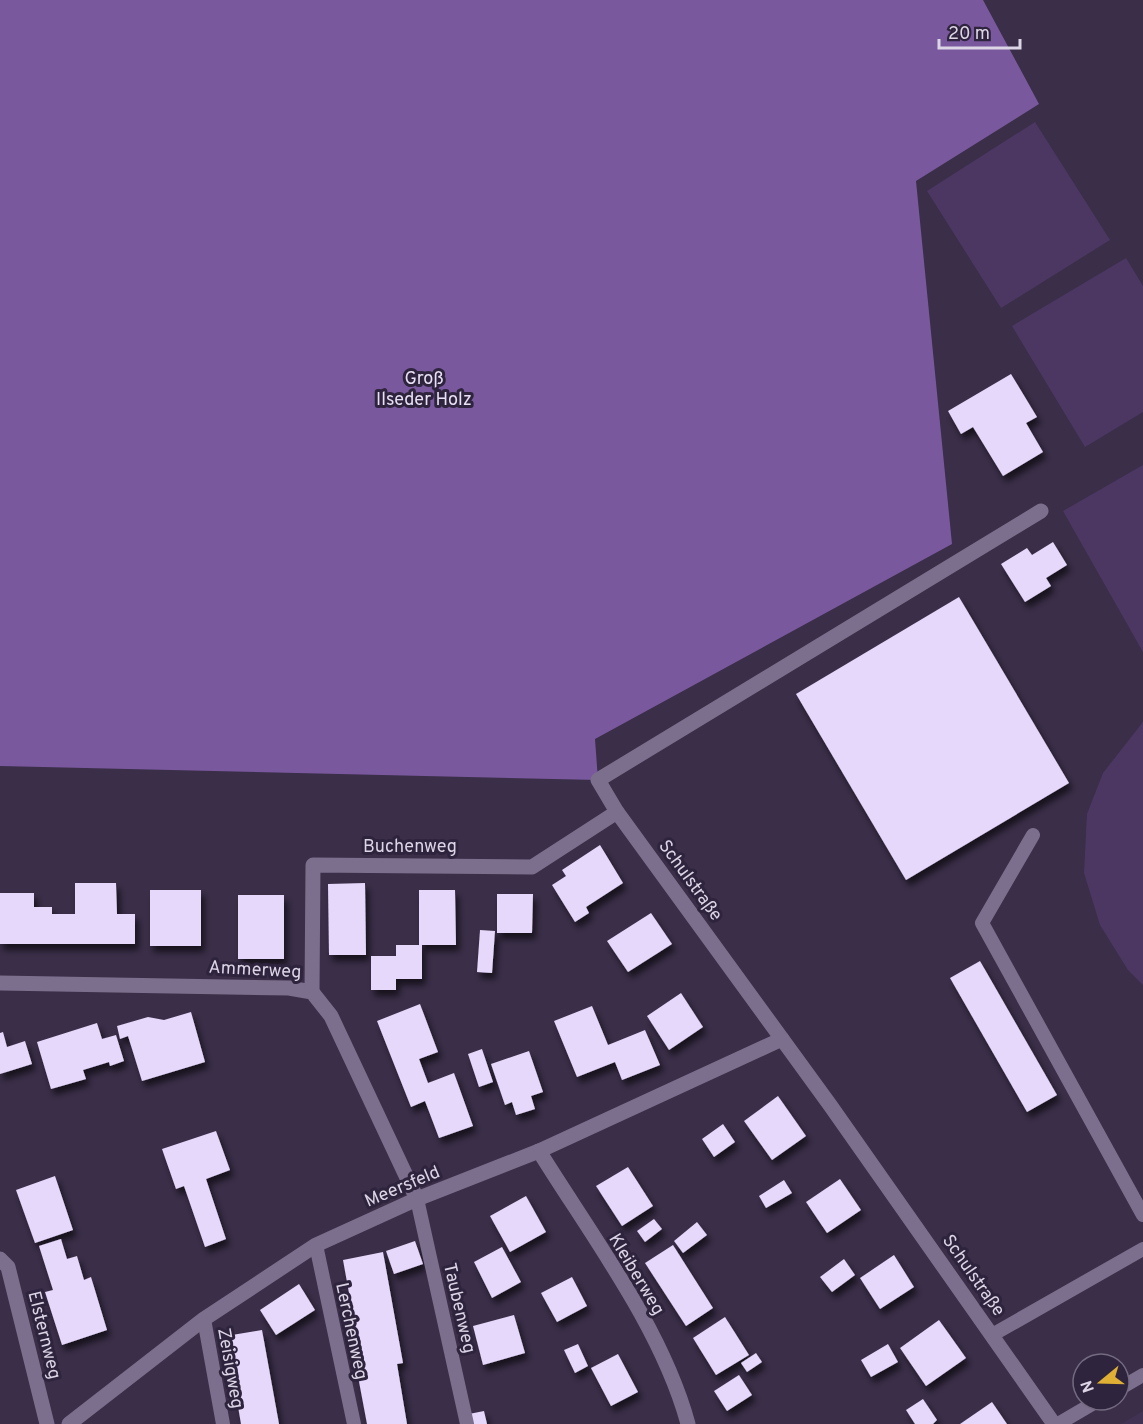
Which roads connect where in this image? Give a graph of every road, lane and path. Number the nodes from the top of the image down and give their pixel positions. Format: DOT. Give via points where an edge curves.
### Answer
graph roads {
  1 [pos="1041,511"];
  2 [pos="617,812"];
  3 [pos="1033,835"];
  4 [pos="0,982"];
  5 [pos="312,992"];
  6 [pos="782,1039"];
  7 [pos="538,1151"];
  8 [pos="417,1199"];
  9 [pos="1143,1215"];
  10 [pos="316,1245"];
  11 [pos="1143,1249"];
  12 [pos="0,1259"];
  13 [pos="204,1319"];
  14 [pos="992,1335"];
  15 [pos="1078,1412"];
  16 [pos="76,1420"];
  17 [pos="47,1424"];
  18 [pos="97,1424"];
  19 [pos="223,1424"];
  20 [pos="354,1424"];
  21 [pos="467,1424"];
  22 [pos="688,1424"];
  23 [pos="1056,1424"];
  1 -- 2 [label="street, Schulstraße" via="598,780"];
  2 -- 5 [label="street, Buchenweg" via="532,867 313,865"];
  2 -- 6 [label="street, Schulstraße"];
  3 -- 9 [label="lane" via="982,923"];
  4 -- 5 [label="street, Ammerweg" via="289,988"];
  5 -- 8 [label="street, Ammerweg" via="331,1016"];
  6 -- 7 [label="street, Meersfeld"];
  6 -- 14 [label="street, Schulstraße"];
  7 -- 8 [label="street, Meersfeld"];
  7 -- 22 [label="street, Kleiberweg" via="630,1297 658,1350"];
  8 -- 10 [label="street, Meersfeld"];
  8 -- 21 [label="lane, Taubenweg"];
  10 -- 13 [label="street, Meersfeld"];
  10 -- 20 [label="lane, Lerchenweg"];
  11 -- 14 [label="lane"];
  12 -- 17 [label="street, Elsternweg" via="8,1267"];
  13 -- 16 [label="street, Meersfeld"];
  13 -- 19 [label="lane, Zeisigweg"];
  14 -- 23 [label="street, Schulstraße"];
  15 -- 23 [label="lane"];
  16 -- 18 [label="street"];
}
